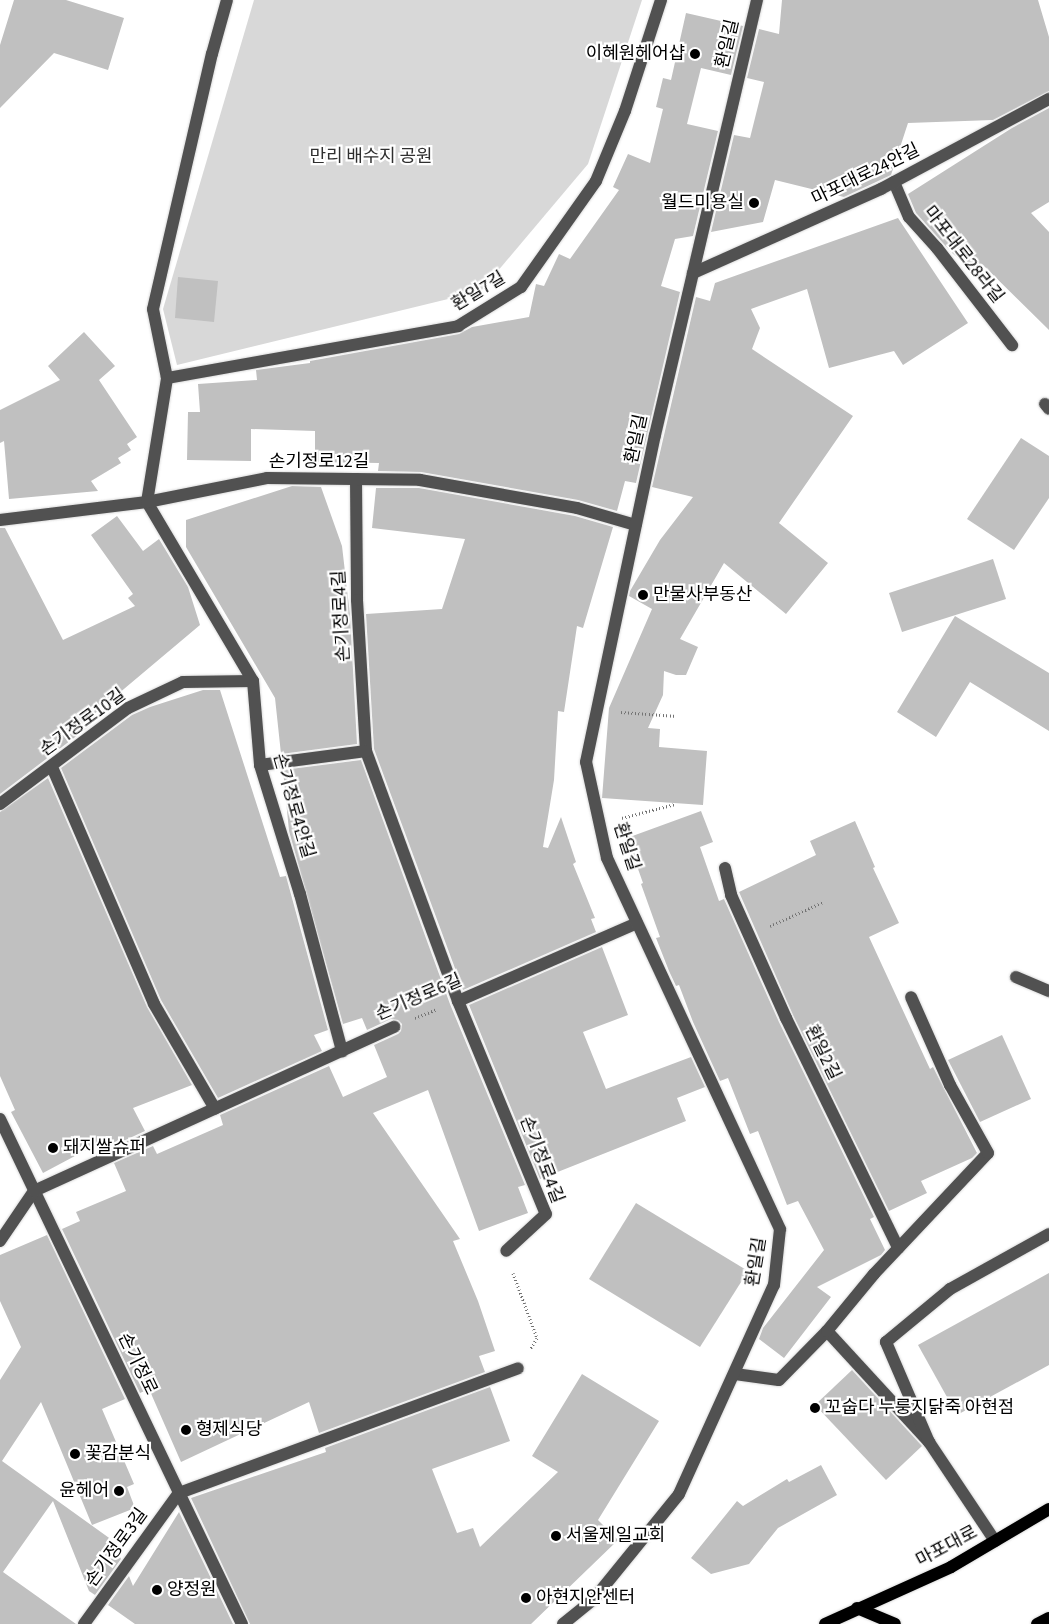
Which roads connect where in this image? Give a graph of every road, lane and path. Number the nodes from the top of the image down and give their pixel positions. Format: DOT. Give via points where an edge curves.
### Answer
graph roads {
  1 [pos="227,0"];
  2 [pos="661,0"];
  3 [pos="757,0"];
  4 [pos="1049,99"];
  5 [pos="894,182"];
  6 [pos="693,274"];
  7 [pos="1012,345"];
  8 [pos="167,378"];
  9 [pos="356,479"];
  10 [pos="147,502"];
  11 [pos="0,520"];
  12 [pos="636,525"];
  13 [pos="253,681"];
  14 [pos="598,710"];
  15 [pos="677,716"];
  16 [pos="366,750"];
  17 [pos="260,765"];
  18 [pos="52,767"];
  19 [pos="0,804"];
  20 [pos="675,804"];
  21 [pos="600,824"];
  22 [pos="725,868"];
  23 [pos="823,902"];
  24 [pos="637,923"];
  25 [pos="749,936"];
  26 [pos="1016,977"];
  27 [pos="1049,992"];
  28 [pos="911,997"];
  29 [pos="458,1001"];
  30 [pos="394,1026"];
  31 [pos="342,1052"];
  32 [pos="215,1109"];
  33 [pos="0,1119"];
  34 [pos="34,1191"];
  35 [pos="1049,1234"];
  36 [pos="0,1241"];
  37 [pos="898,1248"];
  38 [pos="506,1251"];
  39 [pos="827,1330"];
  40 [pos="518,1368"];
  41 [pos="736,1374"];
  42 [pos="929,1442"];
  43 [pos="179,1493"];
  44 [pos="1049,1509"];
  45 [pos="995,1540"];
  46 [pos="857,1608"];
  47 [pos="1049,1618"];
  48 [pos="84,1624"];
  49 [pos="242,1624"];
  50 [pos="563,1624"];
  51 [pos="825,1624"];
  52 [pos="895,1624"];
  53 [pos="1037,1624"];
  1 -- 8 [label="street" via="153,309"];
  2 -- 8 [label="street, 환일7길" via="625,111 596,181 521,287 458,326"];
  3 -- 6 [label="street, 환일길"];
  4 -- 5 [label="street, 마포대로24안길"];
  5 -- 6 [label="street, 마포대로24안길"];
  5 -- 7 [label="street, 마포대로28라길" via="909,217"];
  6 -- 12 [label="street, 환일길"];
  8 -- 10 [label="street"];
  9 -- 10 [label="street, 손기정로12길" via="267,478"];
  9 -- 12 [label="street, 손기정로12길" via="420,480 577,508"];
  9 -- 16 [label="street, 손기정로4길" via="357,600"];
  10 -- 11 [label="street, 손기정로12길"];
  10 -- 13 [label="street, 손기정로4안길"];
  12 -- 14 [label="street, 환일길"];
  13 -- 17 [label="street, 손기정로4안길"];
  13 -- 18 [label="street, 손기정로10길" via="183,682 128,708"];
  14 -- 15 [label="path"];
  14 -- 21 [label="street, 환일길" via="586,762"];
  16 -- 17 [label="street"];
  16 -- 29 [label="street, 손기정로4길"];
  17 -- 31 [label="street, 손기정로4안길" via="300,894"];
  18 -- 19 [label="street, 손기정로10길"];
  18 -- 32 [label="street" via="154,1004"];
  20 -- 21 [label="path"];
  21 -- 24 [label="street, 환일길" via="607,858"];
  22 -- 25 [label="street, 환일2길" via="731,895"];
  23 -- 25 [label="path"];
  24 -- 29 [label="street, 손기정로6길"];
  24 -- 41 [label="street, 환일길" via="780,1228 774,1286"];
  25 -- 37 [label="street, 환일2길"];
  26 -- 27 [label="street"];
  28 -- 37 [label="street" via="950,1085 988,1153"];
  29 -- 30 [label="path, 손기정로6길"];
  29 -- 38 [label="street, 손기정로4길" via="546,1214"];
  30 -- 31 [label="street, 손기정로6길"];
  31 -- 32 [label="street, 손기정로6길"];
  32 -- 34 [label="street, 손기정로6길"];
  33 -- 34 [label="street, 손기정로"];
  34 -- 36 [label="street"];
  34 -- 43 [label="street, 손기정로"];
  35 -- 42 [label="street" via="950,1289 886,1342"];
  37 -- 39 [label="street"];
  38 -- 40 [label="path" via="537,1338"];
  39 -- 41 [label="street" via="779,1380"];
  39 -- 42 [label="street"];
  40 -- 43 [label="street"];
  41 -- 50 [label="street, 환일길" via="680,1494 593,1600"];
  42 -- 45 [label="street"];
  43 -- 48 [label="street, 손기정로3길"];
  43 -- 49 [label="street, 손기정로"];
  44 -- 45 [label="main road, 마포대로"];
  45 -- 46 [label="main road, 마포대로" via="951,1567"];
  46 -- 51 [label="main road, 마포대로"];
  46 -- 52 [label="main road"];
  47 -- 53 [label="main road"];
}
